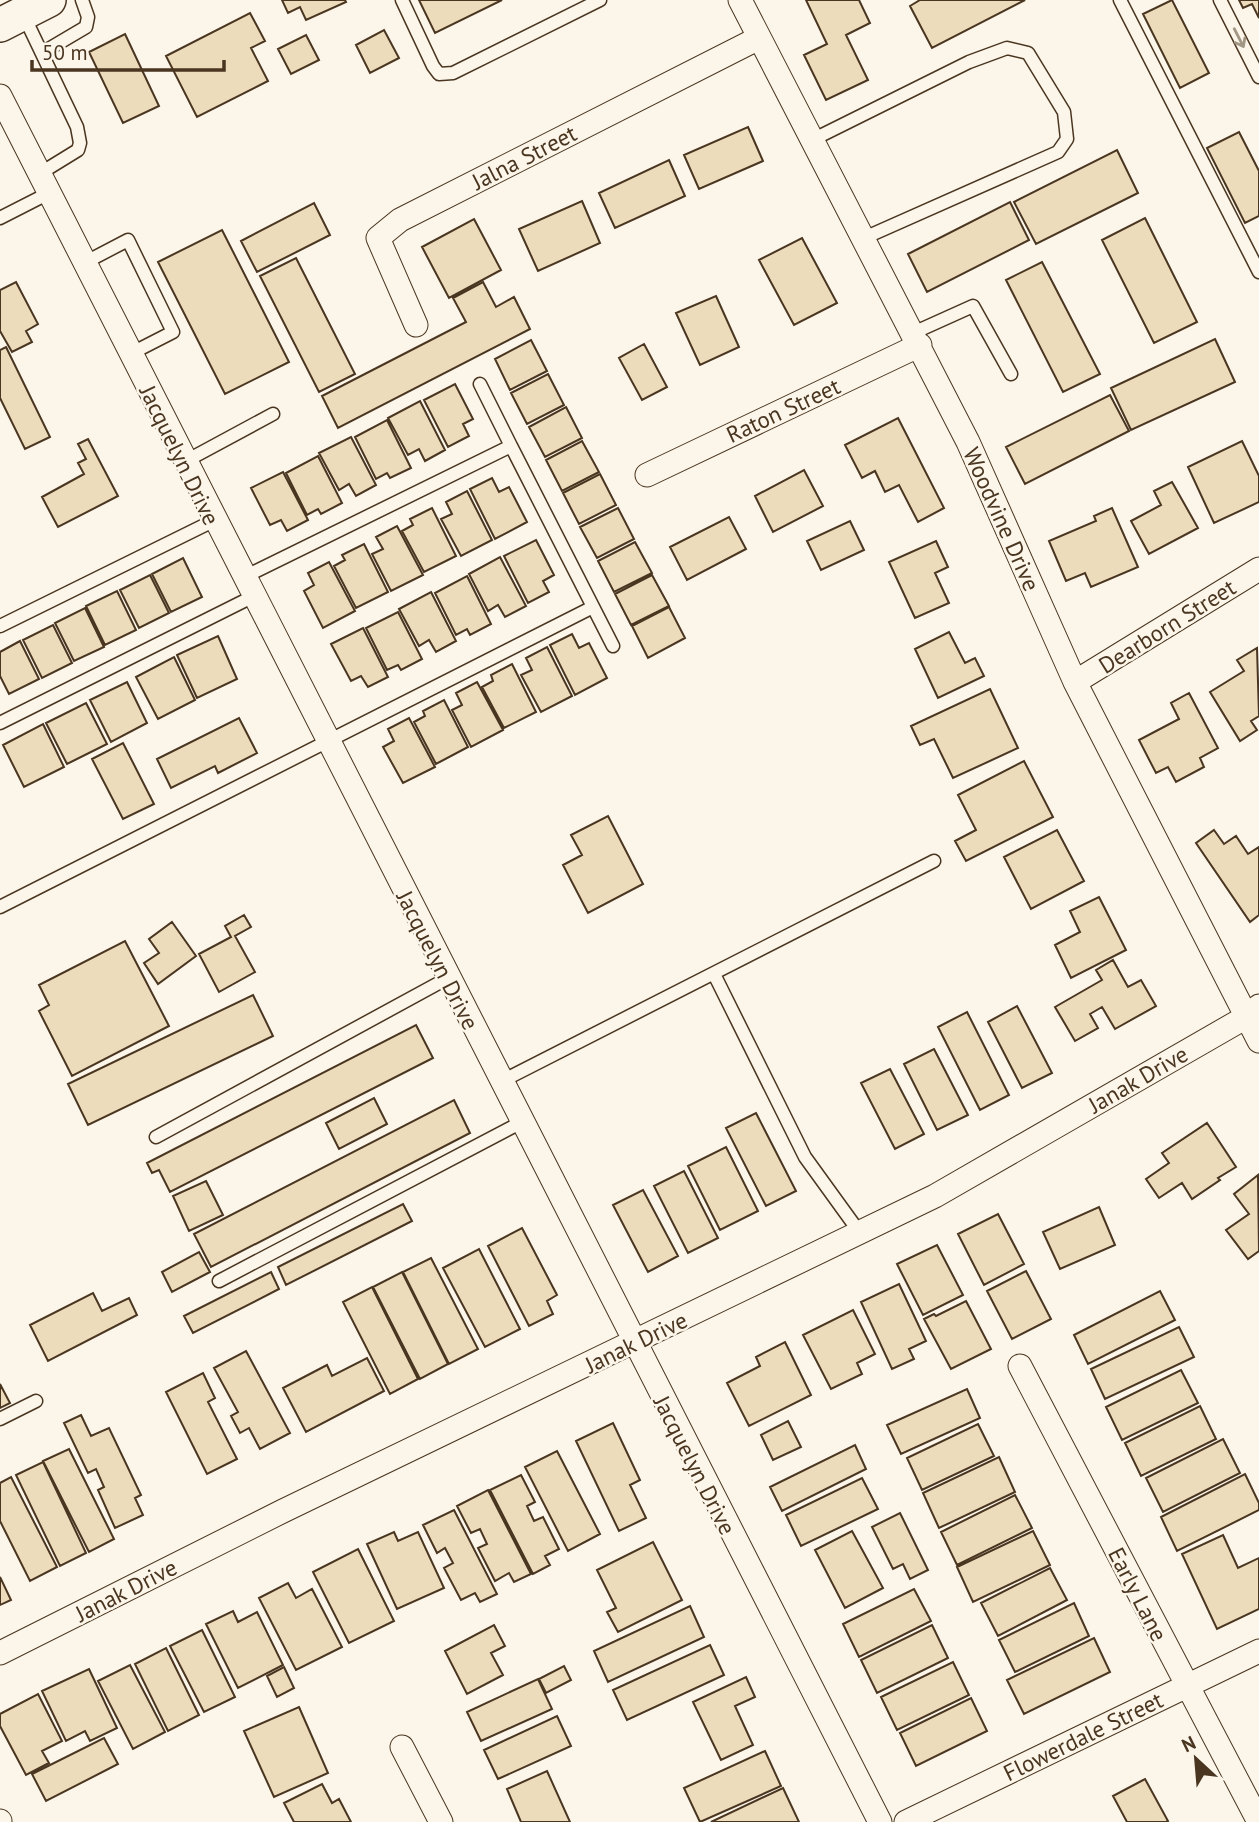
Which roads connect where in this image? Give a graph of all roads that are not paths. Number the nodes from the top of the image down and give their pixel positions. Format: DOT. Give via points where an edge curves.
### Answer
graph roads {
  1 [pos="82,0"];
  2 [pos="402,0"];
  3 [pos="600,0"];
  4 [pos="740,0"];
  5 [pos="1120,0"];
  6 [pos="1220,0"];
  7 [pos="24,13"];
  8 [pos="759,38"];
  9 [pos="42,53"];
  10 [pos="1259,77"];
  11 [pos="0,96"];
  12 [pos="812,140"];
  13 [pos="44,183"];
  14 [pos="0,218"];
  15 [pos="864,238"];
  16 [pos="84,263"];
  17 [pos="1259,272"];
  18 [pos="416,325"];
  19 [pos="916,339"];
  20 [pos="130,354"];
  21 [pos="1011,374"];
  22 [pos="480,384"];
  23 [pos="273,414"];
  24 [pos="511,446"];
  25 [pos="184,462"];
  26 [pos="647,475"];
  27 [pos="213,521"];
  28 [pos="1259,569"];
  29 [pos="247,587"];
  30 [pos="593,607"];
  31 [pos="0,626"];
  32 [pos="613,646"];
  33 [pos="1075,682"];
  34 [pos="0,723"];
  35 [pos="325,743"];
  36 [pos="934,861"];
  37 [pos="0,907"];
  38 [pos="714,974"];
  39 [pos="447,978"];
  40 [pos="1254,1011"];
  41 [pos="1259,1041"];
  42 [pos="500,1082"];
  43 [pos="520,1123"];
  44 [pos="156,1137"];
  45 [pos="860,1233"];
  46 [pos="219,1281"];
  47 [pos="632,1344"];
  48 [pos="1020,1366"];
  49 [pos="36,1401"];
  50 [pos="0,1419"];
  51 [pos="1259,1651"];
  52 [pos="0,1653"];
  53 [pos="1186,1686"];
  54 [pos="402,1746"];
  55 [pos="442,1822"];
  56 [pos="880,1822"];
  57 [pos="906,1822"];
  58 [pos="1259,1822"];
  1 -- 9 [label="lane" via="86,27"];
  2 -- 3 [label="lane" via="439,74 453,73"];
  4 -- 8 [label="street, Woodvine Drive"];
  5 -- 17 [label="lane"];
  6 -- 10 [label="lane, one-way"];
  7 -- 9 [label="lane"];
  8 -- 12 [label="street, Woodvine Drive"];
  8 -- 18 [label="street, Jalna Street" via="400,220 378,238"];
  9 -- 13 [label="lane" via="80,143"];
  11 -- 13 [label="street, Jacquelyn Drive"];
  12 -- 15 [label="street, Woodvine Drive"];
  12 -- 15 [label="lane" via="969,62 1007,48 1028,53 1064,112 1068,139 1058,152"];
  13 -- 14 [label="lane"];
  13 -- 16 [label="street, Jacquelyn Drive"];
  15 -- 19 [label="street, Woodvine Drive"];
  16 -- 20 [label="street, Jacquelyn Drive"];
  16 -- 20 [label="lane" via="128,240 173,332"];
  19 -- 21 [label="lane" via="973,306"];
  19 -- 26 [label="street, Raton Street"];
  19 -- 33 [label="street, Woodvine Drive" via="968,442"];
  20 -- 25 [label="street, Jacquelyn Drive"];
  22 -- 24 [label="lane"];
  23 -- 25 [label="lane"];
  24 -- 29 [label="lane"];
  24 -- 30 [label="lane"];
  25 -- 27 [label="street, Jacquelyn Drive"];
  27 -- 29 [label="street, Jacquelyn Drive"];
  27 -- 31 [label="lane"];
  28 -- 33 [label="street, Dearborn Street"];
  29 -- 34 [label="lane"];
  29 -- 35 [label="street, Jacquelyn Drive"];
  30 -- 32 [label="lane"];
  30 -- 35 [label="lane"];
  33 -- 40 [label="street, Woodvine Drive"];
  35 -- 37 [label="lane"];
  35 -- 39 [label="street, Jacquelyn Drive"];
  36 -- 38 [label="lane"];
  38 -- 42 [label="lane"];
  38 -- 45 [label="lane" via="805,1157"];
  39 -- 42 [label="street, Jacquelyn Drive"];
  39 -- 44 [label="lane"];
  40 -- 41 [label="street, Woodvine Drive"];
  40 -- 45 [label="street, Janak Drive" via="934,1196"];
  42 -- 43 [label="street, Jacquelyn Drive"];
  43 -- 46 [label="lane"];
  43 -- 47 [label="street, Jacquelyn Drive"];
  45 -- 47 [label="street, Janak Drive"];
  47 -- 52 [label="street, Janak Drive"];
  47 -- 56 [label="street, Jacquelyn Drive"];
  48 -- 53 [label="street, Early Lane"];
  49 -- 50 [label="lane"];
  51 -- 53 [label="street, Flowerdale Street"];
  53 -- 57 [label="street, Flowerdale Street"];
  53 -- 58 [label="street, Early Lane"];
  54 -- 55 [label="street"];
}
